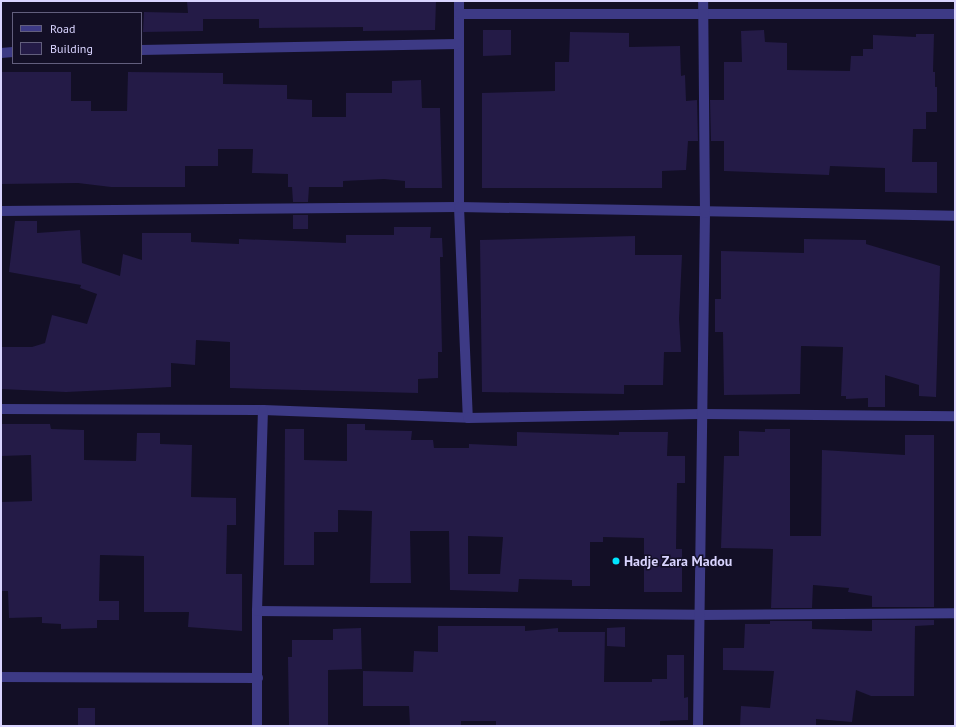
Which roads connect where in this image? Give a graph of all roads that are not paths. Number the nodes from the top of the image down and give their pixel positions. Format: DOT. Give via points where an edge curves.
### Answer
graph roads {
  1 [pos="459,1"];
  2 [pos="703,1"];
  3 [pos="459,14"];
  4 [pos="955,14"];
  5 [pos="703,16"];
  6 [pos="458,44"];
  7 [pos="142,50"];
  8 [pos="12,52"];
  9 [pos="1,53"];
  10 [pos="459,207"];
  11 [pos="1,210"];
  12 [pos="705,213"];
  13 [pos="955,216"];
  14 [pos="1,409"];
  15 [pos="263,410"];
  16 [pos="701,414"];
  17 [pos="955,416"];
  18 [pos="468,418"];
  19 [pos="257,611"];
  20 [pos="955,613"];
  21 [pos="699,615"];
  22 [pos="1,677"];
  23 [pos="258,678"];
  24 [pos="257,726"];
  25 [pos="698,726"];
  1 -- 3 [label="street"];
  2 -- 5 [label="street"];
  3 -- 5 [label="street"];
  3 -- 6 [label="street"];
  4 -- 5 [label="street"];
  5 -- 12 [label="street"];
  6 -- 7 [label="street"];
  6 -- 10 [label="street"];
  8 -- 9 [label="street"];
  10 -- 11 [label="street"];
  10 -- 12 [label="street"];
  10 -- 18 [label="street"];
  12 -- 13 [label="street"];
  12 -- 16 [label="street"];
  14 -- 15 [label="street"];
  15 -- 18 [label="street"];
  15 -- 19 [label="street"];
  16 -- 17 [label="street"];
  16 -- 18 [label="street"];
  16 -- 21 [label="street"];
  19 -- 21 [label="street"];
  19 -- 23 [label="street"];
  20 -- 21 [label="street"];
  21 -- 25 [label="street"];
  22 -- 23 [label="street"];
  23 -- 24 [label="street"];
}
